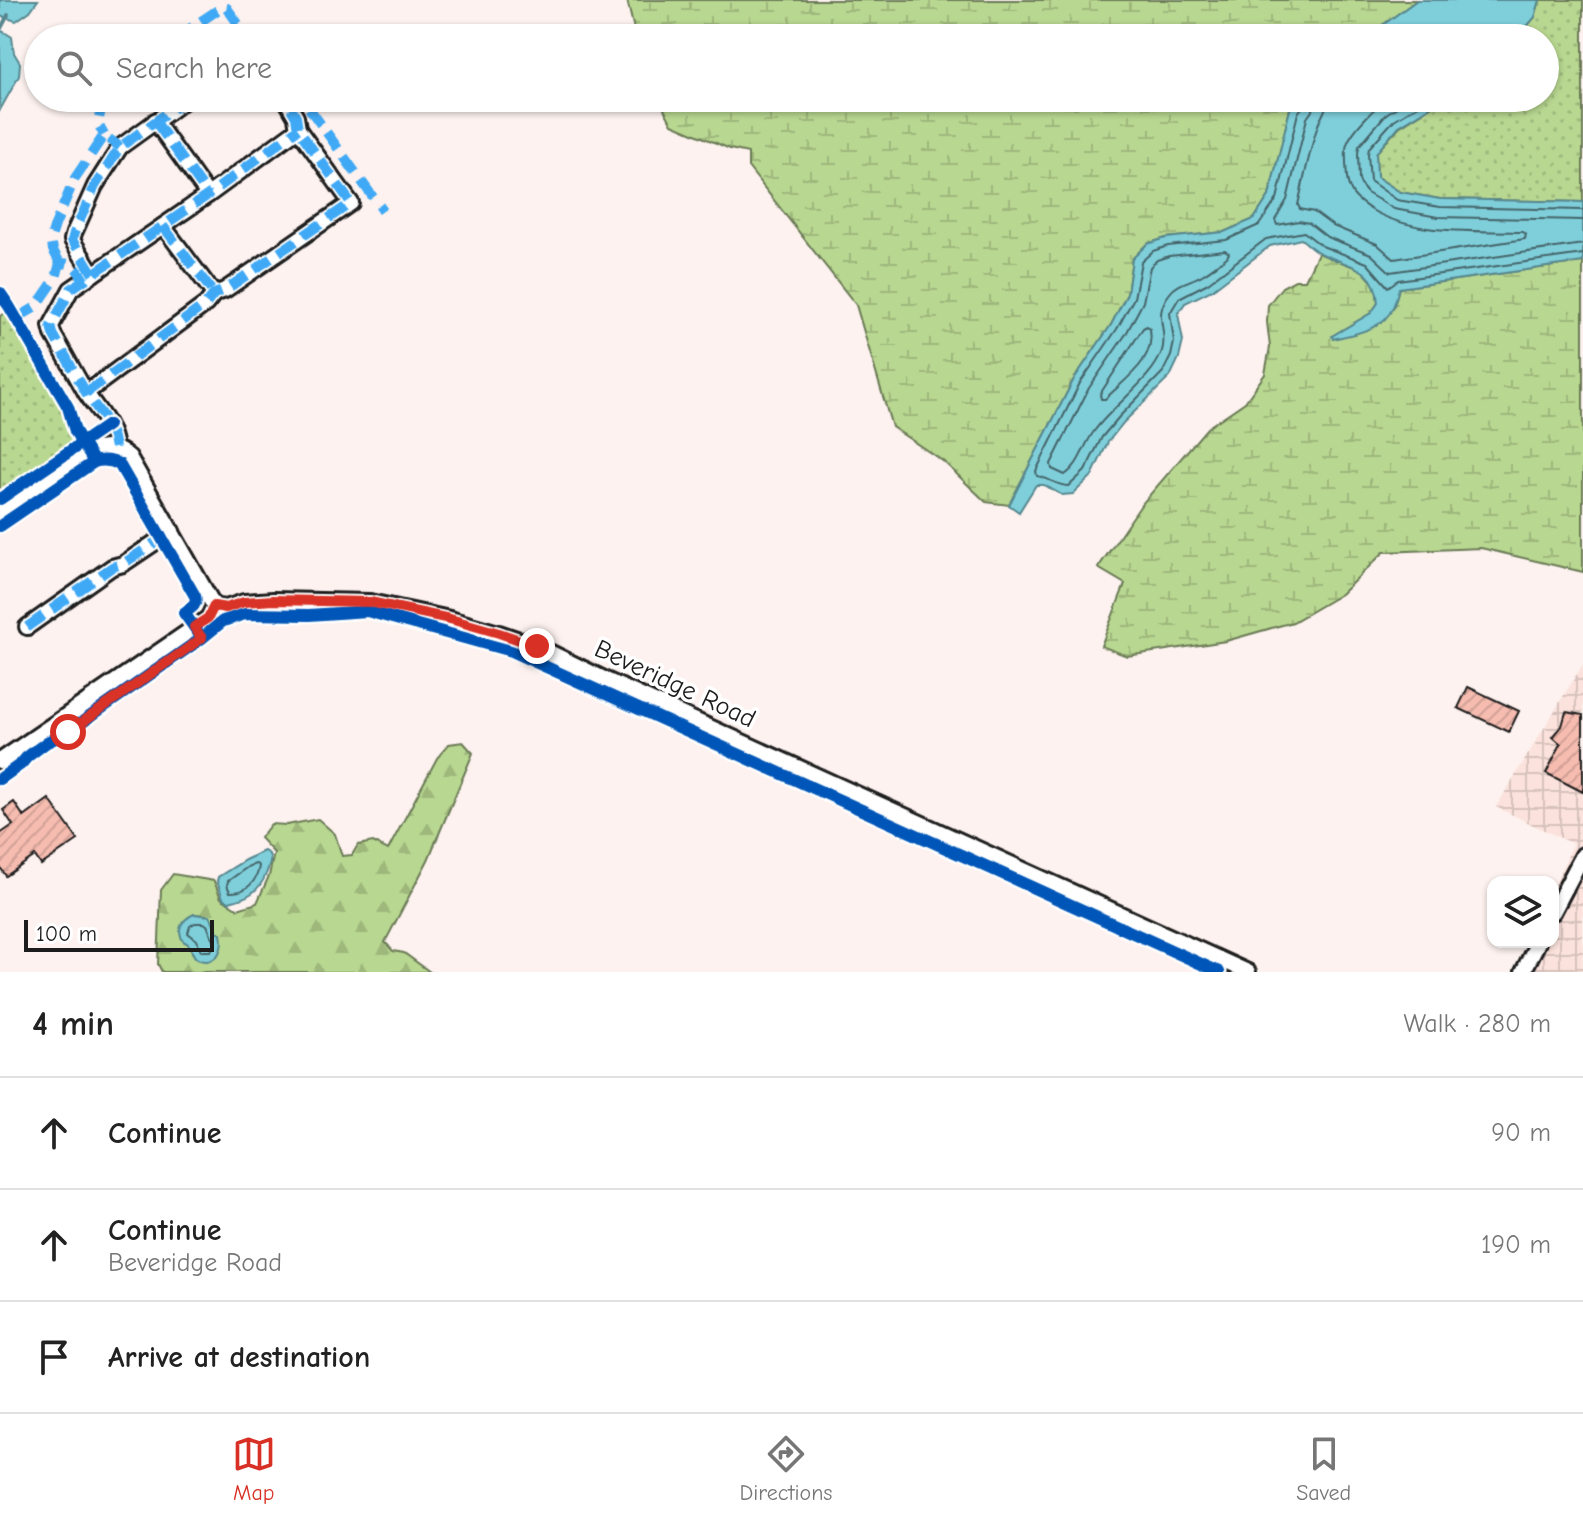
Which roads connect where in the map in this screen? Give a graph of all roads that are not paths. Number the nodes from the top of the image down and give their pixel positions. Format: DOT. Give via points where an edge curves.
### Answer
graph roads {
  1 [pos="168,112"];
  2 [pos="293,112"];
  3 [pos="155,121"];
  4 [pos="298,129"];
  5 [pos="208,195"];
  6 [pos="163,226"];
  7 [pos="93,274"];
  8 [pos="214,294"];
  9 [pos="86,393"];
  10 [pos="115,448"];
  11 [pos="0,514"];
  12 [pos="172,531"];
  13 [pos="214,606"];
  14 [pos="27,627"];
  15 [pos="0,761"];
  16 [pos="1583,855"];
  17 [pos="1559,901"];
  18 [pos="1535,948"];
  19 [pos="1248,972"];
  20 [pos="1523,972"];
  1 -- 3 [label="street"];
  2 -- 4 [label="street"];
  3 -- 5 [label="street"];
  3 -- 7 [label="street" via="120,147 74,233 72,240"];
  4 -- 5 [label="street"];
  4 -- 8 [label="street" via="351,203"];
  5 -- 6 [label="street"];
  6 -- 7 [label="street"];
  6 -- 8 [label="street"];
  7 -- 9 [label="street" via="71,289 51,326"];
  8 -- 9 [label="street"];
  9 -- 10 [label="street" via="114,435"];
  10 -- 11 [label="street" via="89,452"];
  10 -- 12 [label="street" via="129,457"];
  12 -- 13 [label="street"];
  12 -- 14 [label="street"];
  13 -- 15 [label="street" via="208,618"];
  13 -- 19 [label="street, Beveridge Road" via="273,600 370,602 537,646"];
  16 -- 17 [label="street"];
  18 -- 20 [label="street"];
}
